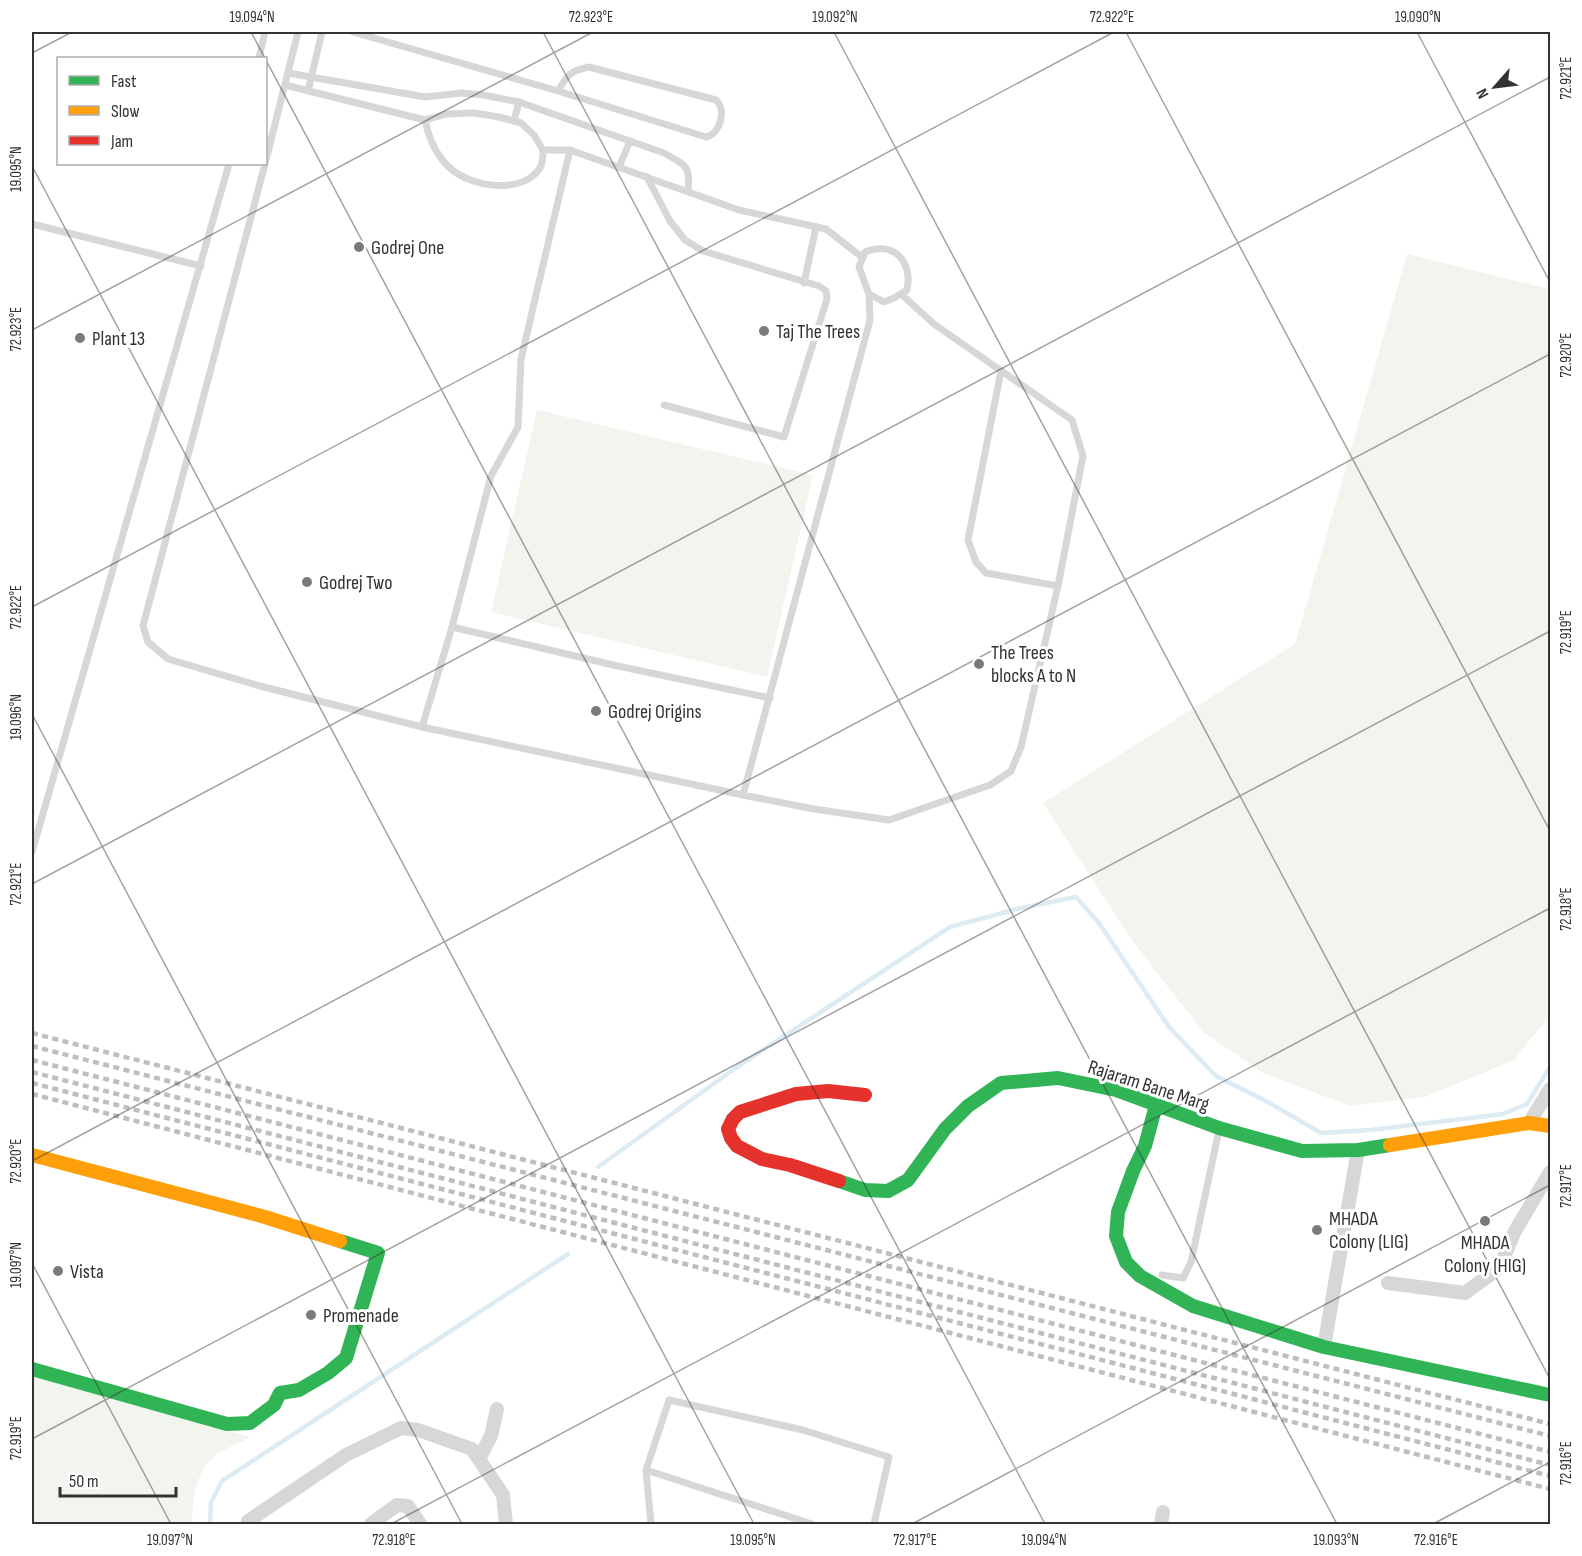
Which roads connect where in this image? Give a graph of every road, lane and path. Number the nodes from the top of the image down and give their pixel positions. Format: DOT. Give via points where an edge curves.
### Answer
graph roads {
  1 [pos="266,32"];
  2 [pos="298,32"];
  3 [pos="322,32"];
  4 [pos="353,32"];
  5 [pos="259,56"];
  6 [pos="288,73"];
  7 [pos="311,78"];
  8 [pos="285,85"];
  9 [pos="308,91"];
  10 [pos="558,91"];
  11 [pos="519,102"];
  12 [pos="425,120"];
  13 [pos="514,121"];
  14 [pos="630,141"];
  15 [pos="543,150"];
  16 [pos="570,150"];
  17 [pos="267,154"];
  18 [pos="229,165"];
  19 [pos="264,165"];
  20 [pos="619,167"];
  21 [pos="647,177"];
  22 [pos="688,191"];
  23 [pos="32,224"];
  24 [pos="816,227"];
  25 [pos="863,258"];
  26 [pos="201,266"];
  27 [pos="804,283"];
  28 [pos="869,294"];
  29 [pos="901,294"];
  30 [pos="1001,371"];
  31 [pos="664,405"];
  32 [pos="1058,586"];
  33 [pos="452,627"];
  34 [pos="770,698"];
  35 [pos="422,727"];
  36 [pos="743,795"];
  37 [pos="32,852"];
  38 [pos="1551,1089"];
  39 [pos="865,1095"];
  40 [pos="1156,1105"];
  41 [pos="1529,1123"];
  42 [pos="1551,1126"];
  43 [pos="1219,1128"];
  44 [pos="1358,1150"];
  45 [pos="32,1155"];
  46 [pos="1551,1172"];
  47 [pos="1162,1275"];
  48 [pos="1388,1283"];
  49 [pos="1324,1347"];
  50 [pos="32,1369"];
  51 [pos="1551,1395"];
  52 [pos="498,1409"];
  53 [pos="479,1459"];
  54 [pos="646,1470"];
  55 [pos="248,1524"];
  56 [pos="371,1524"];
  57 [pos="420,1524"];
  58 [pos="506,1524"];
  59 [pos="651,1524"];
  60 [pos="812,1524"];
  61 [pos="874,1524"];
  1 -- 5 [label="lane"];
  2 -- 6 [label="lane"];
  3 -- 7 [label="lane"];
  4 -- 10 [label="lane"];
  6 -- 7 [label="lane"];
  6 -- 8 [label="lane"];
  7 -- 9 [label="lane"];
  7 -- 11 [label="lane" via="425,97 462,93"];
  8 -- 9 [label="lane"];
  8 -- 17 [label="lane"];
  9 -- 12 [label="lane"];
  10 -- 10 [label="lane" via="706,137 717,132 722,111 716,100 589,68 574,70"];
  11 -- 13 [label="lane"];
  11 -- 14 [label="lane"];
  12 -- 13 [label="lane" via="474,113"];
  12 -- 15 [label="lane" via="432,144 452,170 496,186 513,186 531,177 541,167"];
  13 -- 15 [label="lane" via="534,135"];
  14 -- 20 [label="lane"];
  14 -- 22 [label="lane" via="684,165 690,176"];
  15 -- 16 [label="lane"];
  16 -- 20 [label="lane"];
  16 -- 33 [label="lane" via="521,359 518,427 491,476"];
  18 -- 26 [label="lane"];
  19 -- 35 [label="lane" via="143,626 148,642 168,659"];
  20 -- 21 [label="lane"];
  21 -- 22 [label="lane"];
  21 -- 27 [label="lane" via="685,240 703,251"];
  22 -- 24 [label="lane" via="739,210"];
  23 -- 26 [label="lane"];
  24 -- 25 [label="lane" via="826,229"];
  24 -- 27 [label="lane"];
  25 -- 28 [label="lane" via="860,267"];
  25 -- 29 [label="lane" via="865,252 877,247 900,257 909,281 907,290"];
  26 -- 37 [label="lane"];
  27 -- 31 [label="lane" via="819,286 826,291 827,299 784,437"];
  28 -- 29 [label="lane" via="884,302"];
  28 -- 34 [label="lane" via="870,320"];
  29 -- 30 [label="lane" via="934,324"];
  30 -- 32 [label="lane" via="1072,420 1083,456"];
  30 -- 32 [label="lane" via="968,540 976,562 987,573"];
  32 -- 36 [label="lane" via="1021,747 1011,771 990,785 889,820"];
  33 -- 34 [label="lane"];
  33 -- 35 [label="lane"];
  34 -- 36 [label="lane"];
  35 -- 36 [label="lane"];
  38 -- 41 [label="street"];
  39 -- 40 [label="street, Rajaram Bane Marg" via="828,1091 796,1094 758,1105 733,1119 728,1129 730,1138 762,1159 865,1190 888,1191 908,1180 945,1129 968,1106 1001,1083 1058,1078 1116,1090"];
  40 -- 43 [label="street, Rajaram Bane Marg"];
  40 -- 49 [label="street" via="1145,1146 1118,1212 1116,1236 1126,1262 1140,1276 1193,1306"];
  41 -- 42 [label="street, Rajaram Bane Marg"];
  41 -- 44 [label="street, Rajaram Bane Marg"];
  43 -- 44 [label="street, Rajaram Bane Marg" via="1302,1151"];
  43 -- 47 [label="lane" via="1191,1262 1183,1278"];
  44 -- 49 [label="street"];
  45 -- 50 [label="street" via="265,1217 378,1253 346,1358 299,1390 280,1393 274,1405 250,1423 227,1424"];
  46 -- 48 [label="street" via="1498,1268 1465,1293"];
  49 -- 51 [label="street"];
  52 -- 53 [label="street" via="491,1436"];
  53 -- 55 [label="street" via="472,1449 450,1439 401,1428 346,1455"];
  53 -- 58 [label="street" via="503,1495"];
  54 -- 59 [label="lane"];
  54 -- 60 [label="lane"];
  54 -- 61 [label="lane" via="669,1400 803,1430 889,1457"];
  56 -- 57 [label="street" via="397,1505 408,1506"];
}
